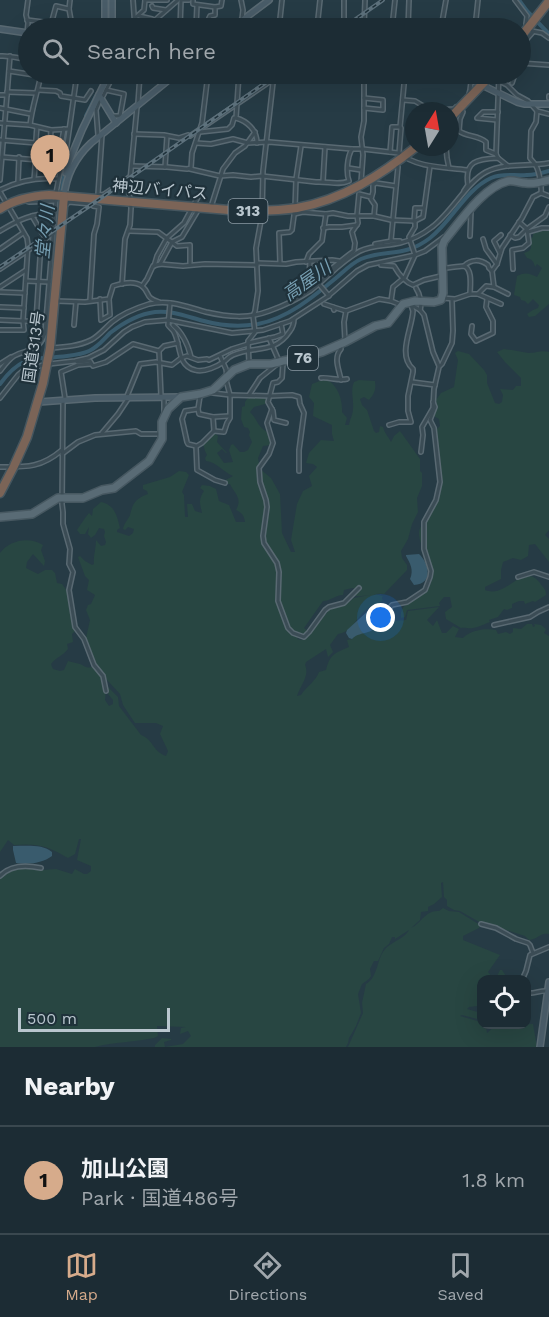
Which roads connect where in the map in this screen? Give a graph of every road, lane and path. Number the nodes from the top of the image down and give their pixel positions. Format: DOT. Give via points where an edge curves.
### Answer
graph roads {
  1 [pos="28,0"];
  2 [pos="70,0"];
  3 [pos="105,0"];
  4 [pos="112,0"];
  5 [pos="133,0"];
  6 [pos="145,0"];
  7 [pos="167,0"];
  8 [pos="178,0"];
  9 [pos="191,0"];
  10 [pos="216,0"];
  11 [pos="222,0"];
  12 [pos="241,0"];
  13 [pos="269,0"];
  14 [pos="282,0"];
  15 [pos="320,0"];
  16 [pos="344,0"];
  17 [pos="365,0"];
  18 [pos="395,0"];
  19 [pos="409,0"];
  20 [pos="446,0"];
  21 [pos="478,0"];
  22 [pos="515,0"];
  23 [pos="549,2"];
  24 [pos="198,5"];
  25 [pos="152,6"];
  26 [pos="216,7"];
  27 [pos="69,9"];
  28 [pos="167,9"];
  29 [pos="139,16"];
  30 [pos="27,18"];
  31 [pos="52,18"];
  32 [pos="71,18"];
  33 [pos="105,18"];
  34 [pos="112,18"];
  35 [pos="135,18"];
  36 [pos="148,18"];
  37 [pos="157,18"];
  38 [pos="182,18"];
  39 [pos="197,18"];
  40 [pos="209,18"];
  41 [pos="242,18"];
  42 [pos="246,18"];
  43 [pos="280,18"];
  44 [pos="318,18"];
  45 [pos="344,18"];
  46 [pos="364,18"];
  47 [pos="393,18"];
  48 [pos="408,18"];
  49 [pos="443,18"];
  50 [pos="476,18"];
  51 [pos="527,18"];
  52 [pos="531,26"];
  53 [pos="531,28"];
  54 [pos="0,29"];
  55 [pos="18,32"];
  56 [pos="549,38"];
  57 [pos="0,56"];
  58 [pos="10,56"];
  59 [pos="18,59"];
  60 [pos="531,64"];
  61 [pos="549,65"];
  62 [pos="9,72"];
  63 [pos="18,73"];
  64 [pos="0,81"];
  65 [pos="8,81"];
  66 [pos="39,84"];
  67 [pos="77,84"];
  68 [pos="106,84"];
  69 [pos="108,84"];
  70 [pos="139,84"];
  71 [pos="164,84"];
  72 [pos="207,84"];
  73 [pos="238,84"];
  74 [pos="266,84"];
  75 [pos="272,84"];
  76 [pos="364,84"];
  77 [pos="404,84"];
  78 [pos="470,84"];
  79 [pos="499,84"];
  80 [pos="505,84"];
  81 [pos="482,85"];
  82 [pos="106,90"];
  83 [pos="37,91"];
  84 [pos="91,91"];
  85 [pos="498,93"];
  86 [pos="7,94"];
  87 [pos="0,95"];
  88 [pos="101,97"];
  89 [pos="75,98"];
  90 [pos="364,98"];
  91 [pos="403,100"];
  92 [pos="237,104"];
  93 [pos="462,104"];
  94 [pos="532,104"];
  95 [pos="549,104"];
  96 [pos="137,106"];
  97 [pos="0,108"];
  98 [pos="364,108"];
  99 [pos="459,108"];
  100 [pos="6,109"];
  101 [pos="537,111"];
  102 [pos="498,112"];
  103 [pos="31,114"];
  104 [pos="549,114"];
  105 [pos="112,116"];
  106 [pos="236,118"];
  107 [pos="498,120"];
  108 [pos="2,123"];
  109 [pos="116,123"];
  110 [pos="30,125"];
  111 [pos="459,126"];
  112 [pos="38,127"];
  113 [pos="400,127"];
  114 [pos="64,129"];
  115 [pos="69,129"];
  116 [pos="51,130"];
  117 [pos="199,131"];
  118 [pos="459,131"];
  119 [pos="255,132"];
  120 [pos="134,134"];
  121 [pos="100,136"];
  122 [pos="167,136"];
  123 [pos="2,140"];
  124 [pos="62,140"];
  125 [pos="36,142"];
  126 [pos="257,142"];
  127 [pos="266,142"];
  128 [pos="196,143"];
  129 [pos="247,143"];
  130 [pos="301,146"];
  131 [pos="68,147"];
  132 [pos="325,147"];
  133 [pos="352,149"];
  134 [pos="363,149"];
  135 [pos="390,152"];
  136 [pos="405,153"];
  137 [pos="401,155"];
  138 [pos="447,156"];
  139 [pos="497,156"];
  140 [pos="1,157"];
  141 [pos="20,158"];
  142 [pos="36,159"];
  143 [pos="49,160"];
  144 [pos="62,162"];
  145 [pos="395,163"];
  146 [pos="549,163"];
  147 [pos="132,166"];
  148 [pos="430,166"];
  149 [pos="508,166"];
  150 [pos="536,166"];
  151 [pos="165,167"];
  152 [pos="68,168"];
  153 [pos="348,168"];
  154 [pos="449,168"];
  155 [pos="190,169"];
  156 [pos="362,170"];
  157 [pos="467,170"];
  158 [pos="130,176"];
  159 [pos="220,176"];
  160 [pos="262,176"];
  161 [pos="34,179"];
  162 [pos="58,179"];
  163 [pos="0,180"];
  164 [pos="67,180"];
  165 [pos="296,180"];
  166 [pos="549,180"];
  167 [pos="322,181"];
  168 [pos="540,182"];
  169 [pos="18,183"];
  170 [pos="362,184"];
  171 [pos="351,185"];
  172 [pos="396,186"];
  173 [pos="0,191"];
  174 [pos="541,192"];
  175 [pos="462,195"];
  176 [pos="59,196"];
  177 [pos="198,196"];
  178 [pos="549,196"];
  179 [pos="371,197"];
  180 [pos="359,200"];
  181 [pos="130,201"];
  182 [pos="549,207"];
  183 [pos="4,208"];
  184 [pos="211,208"];
  185 [pos="423,208"];
  186 [pos="471,209"];
  187 [pos="195,210"];
  188 [pos="263,211"];
  189 [pos="294,211"];
  190 [pos="55,213"];
  191 [pos="326,214"];
  192 [pos="32,215"];
  193 [pos="357,216"];
  194 [pos="374,216"];
  195 [pos="393,220"];
  196 [pos="17,221"];
  197 [pos="415,221"];
  198 [pos="519,222"];
  199 [pos="358,225"];
  200 [pos="323,228"];
  201 [pos="455,228"];
  202 [pos="549,228"];
  203 [pos="426,230"];
  204 [pos="0,231"];
  205 [pos="128,231"];
  206 [pos="528,231"];
  207 [pos="23,233"];
  208 [pos="42,233"];
  209 [pos="54,233"];
  210 [pos="420,235"];
  211 [pos="501,235"];
  212 [pos="510,235"];
  213 [pos="470,236"];
  214 [pos="167,238"];
  215 [pos="483,238"];
  216 [pos="410,240"];
  217 [pos="392,241"];
  218 [pos="40,242"];
  219 [pos="172,242"];
  220 [pos="405,242"];
  221 [pos="375,243"];
  222 [pos="0,249"];
  223 [pos="28,250"];
  224 [pos="354,251"];
  225 [pos="360,251"];
  226 [pos="500,253"];
  227 [pos="415,255"];
  228 [pos="58,256"];
  229 [pos="339,261"];
  230 [pos="308,262"];
  231 [pos="280,263"];
  232 [pos="160,264"];
  233 [pos="257,264"];
  234 [pos="497,264"];
  235 [pos="190,265"];
  236 [pos="381,265"];
  237 [pos="154,266"];
  238 [pos="464,266"];
  239 [pos="0,269"];
  240 [pos="513,269"];
  241 [pos="27,270"];
  242 [pos="492,271"];
  243 [pos="443,272"];
  244 [pos="404,278"];
  245 [pos="26,281"];
  246 [pos="38,282"];
  247 [pos="49,282"];
  248 [pos="319,283"];
  249 [pos="122,284"];
  250 [pos="1,285"];
  251 [pos="142,286"];
  252 [pos="308,286"];
  253 [pos="415,286"];
  254 [pos="494,287"];
  255 [pos="0,292"];
  256 [pos="25,293"];
  257 [pos="470,294"];
  258 [pos="478,294"];
  259 [pos="508,294"];
  260 [pos="301,296"];
  261 [pos="328,296"];
  262 [pos="109,298"];
  263 [pos="442,298"];
  264 [pos="100,299"];
  265 [pos="487,299"];
  266 [pos="90,300"];
  267 [pos="452,300"];
  268 [pos="54,301"];
  269 [pos="391,301"];
  270 [pos="420,301"];
  271 [pos="76,302"];
  272 [pos="160,302"];
  273 [pos="170,303"];
  274 [pos="408,304"];
  275 [pos="501,304"];
  276 [pos="0,307"];
  277 [pos="24,308"];
  278 [pos="420,310"];
  279 [pos="346,311"];
  280 [pos="253,316"];
  281 [pos="168,319"];
  282 [pos="294,319"];
  283 [pos="0,321"];
  284 [pos="23,321"];
  285 [pos="36,321"];
  286 [pos="46,322"];
  287 [pos="281,324"];
  288 [pos="74,325"];
  289 [pos="173,325"];
  290 [pos="472,326"];
  291 [pos="0,330"];
  292 [pos="255,331"];
  293 [pos="48,332"];
  294 [pos="184,338"];
  295 [pos="269,338"];
  296 [pos="177,342"];
  297 [pos="343,343"];
  298 [pos="248,344"];
  299 [pos="273,347"];
  300 [pos="50,348"];
  301 [pos="248,350"];
  302 [pos="159,351"];
  303 [pos="220,356"];
  304 [pos="12,357"];
  305 [pos="190,357"];
  306 [pos="181,358"];
  307 [pos="75,361"];
  308 [pos="223,362"];
  309 [pos="280,362"];
  310 [pos="91,363"];
  311 [pos="159,363"];
  312 [pos="0,364"];
  313 [pos="47,364"];
  314 [pos="249,364"];
  315 [pos="439,367"];
  316 [pos="0,371"];
  317 [pos="226,377"];
  318 [pos="321,378"];
  319 [pos="347,379"];
  320 [pos="341,380"];
  321 [pos="412,382"];
  322 [pos="435,386"];
  323 [pos="213,390"];
  324 [pos="200,394"];
  325 [pos="230,395"];
  326 [pos="249,395"];
  327 [pos="269,396"];
  328 [pos="181,397"];
  329 [pos="0,398"];
  330 [pos="162,398"];
  331 [pos="127,399"];
  332 [pos="63,401"];
  333 [pos="39,402"];
  334 [pos="433,402"];
  335 [pos="198,409"];
  336 [pos="272,410"];
  337 [pos="165,415"];
  338 [pos="230,416"];
  339 [pos="213,417"];
  340 [pos="286,423"];
  341 [pos="388,424"];
  342 [pos="213,431"];
  343 [pos="102,434"];
  344 [pos="162,434"];
  345 [pos="196,446"];
  346 [pos="63,452"];
  347 [pos="421,452"];
  348 [pos="14,466"];
  349 [pos="0,467"];
  350 [pos="299,471"];
  351 [pos="225,483"];
  352 [pos="0,493"];
  353 [pos="62,497"];
  354 [pos="0,517"];
  355 [pos="518,577"];
  356 [pos="549,577"];
  357 [pos="359,588"];
  358 [pos="549,607"];
  359 [pos="386,613"];
  360 [pos="494,625"];
  361 [pos="106,691"];
  362 [pos="41,868"];
  363 [pos="0,876"];
  364 [pos="481,924"];
  365 [pos="549,947"];
  366 [pos="533,953"];
  367 [pos="524,975"];
  368 [pos="549,982"];
  369 [pos="547,991"];
  370 [pos="531,994"];
  371 [pos="540,1047"];
  1 -- 30 [label="street"];
  2 -- 27 [label="street"];
  3 -- 33 [label="street"];
  4 -- 34 [label="street"];
  5 -- 35 [label="street"];
  6 -- 7 [label="street"];
  6 -- 29 [label="street"];
  7 -- 28 [label="street"];
  8 -- 28 [label="street"];
  9 -- 24 [label="street"];
  9 -- 38 [label="street" via="181,0"];
  10 -- 26 [label="street"];
  11 -- 26 [label="street" via="222,6"];
  12 -- 41 [label="street"];
  13 -- 42 [label="street"];
  14 -- 43 [label="street"];
  15 -- 44 [label="street"];
  16 -- 45 [label="street"];
  17 -- 46 [label="street"];
  18 -- 47 [label="street"];
  19 -- 48 [label="street"];
  20 -- 49 [label="street"];
  21 -- 50 [label="street"];
  22 -- 51 [label="street"];
  23 -- 52 [label="highway"];
  24 -- 26 [label="street"];
  24 -- 39 [label="street"];
  25 -- 28 [label="street"];
  26 -- 40 [label="street" via="215,15"];
  27 -- 31 [label="street" via="56,6"];
  27 -- 32 [label="street"];
  28 -- 37 [label="street"];
  29 -- 35 [label="street"];
  29 -- 36 [label="street"];
  53 -- 56 [label="street"];
  54 -- 55 [label="street"];
  57 -- 58 [label="street"];
  58 -- 59 [label="street"];
  58 -- 62 [label="street"];
  60 -- 61 [label="street"];
  62 -- 63 [label="street"];
  62 -- 65 [label="street"];
  64 -- 65 [label="street"];
  65 -- 86 [label="street"];
  66 -- 83 [label="street"];
  67 -- 89 [label="street"];
  68 -- 88 [label="street"];
  69 -- 82 [label="street"];
  70 -- 96 [label="street"];
  71 -- 96 [label="street"];
  72 -- 117 [label="street"];
  73 -- 92 [label="street"];
  74 -- 92 [label="street"];
  75 -- 127 [label="street"];
  76 -- 90 [label="street"];
  77 -- 91 [label="street"];
  78 -- 93 [label="street"];
  79 -- 85 [label="street"];
  80 -- 94 [label="street"];
  81 -- 85 [label="street"];
  81 -- 93 [label="highway"];
  82 -- 88 [label="street"];
  82 -- 105 [label="street" via="124,95 120,116"];
  83 -- 86 [label="street"];
  83 -- 89 [label="street" via="56,91"];
  83 -- 103 [label="street"];
  84 -- 89 [label="street" via="85,100"];
  85 -- 94 [label="street"];
  85 -- 102 [label="street"];
  86 -- 87 [label="street"];
  86 -- 100 [label="street"];
  88 -- 105 [label="street"];
  88 -- 121 [label="street" via="96,110"];
  88 -- 152 [label="street" via="82,130"];
  89 -- 115 [label="street"];
  90 -- 98 [label="street"];
  90 -- 98 [label="street" via="383,100 382,110"];
  91 -- 93 [label="street" via="436,110 454,109"];
  91 -- 113 [label="street"];
  92 -- 106 [label="street"];
  92 -- 117 [label="street"];
  93 -- 99 [label="highway"];
  93 -- 111 [label="street"];
  94 -- 95 [label="street"];
  94 -- 101 [label="street"];
  96 -- 109 [label="street"];
  96 -- 120 [label="street"];
  97 -- 100 [label="street"];
  98 -- 134 [label="street"];
  100 -- 103 [label="street"];
  100 -- 108 [label="street"];
  101 -- 104 [label="street"];
  101 -- 150 [label="street" via="530,158"];
  102 -- 107 [label="street"];
  102 -- 107 [label="street" via="483,112 477,118"];
  103 -- 110 [label="street"];
  105 -- 109 [label="street"];
  106 -- 117 [label="street" via="228,129"];
  106 -- 119 [label="street" via="244,120"];
  107 -- 139 [label="street"];
  108 -- 110 [label="street"];
  108 -- 123 [label="street"];
  109 -- 121 [label="street"];
  110 -- 112 [label="street"];
  112 -- 116 [label="street"];
  112 -- 125 [label="street"];
  113 -- 135 [label="street" via="392,127"];
  113 -- 137 [label="street"];
  114 -- 115 [label="street"];
  114 -- 116 [label="street"];
  114 -- 124 [label="street"];
  115 -- 131 [label="street"];
  116 -- 143 [label="street"];
  117 -- 122 [label="street" via="179,138"];
  117 -- 128 [label="street"];
  118 -- 139 [label="street" via="483,139 486,150"];
  119 -- 126 [label="street"];
  119 -- 129 [label="street"];
  120 -- 122 [label="street"];
  120 -- 147 [label="street"];
  121 -- 158 [label="street" via="98,194 103,195"];
  121 -- 164 [label="street" via="81,153"];
  122 -- 151 [label="street"];
  123 -- 125 [label="street"];
  123 -- 140 [label="street"];
  125 -- 142 [label="street"];
  126 -- 127 [label="street"];
  126 -- 129 [label="street"];
  127 -- 130 [label="street"];
  127 -- 160 [label="street"];
  128 -- 129 [label="street" via="233,139"];
  128 -- 155 [label="street"];
  129 -- 159 [label="street" via="230,159"];
  130 -- 132 [label="street"];
  130 -- 165 [label="street"];
  131 -- 144 [label="street"];
  131 -- 152 [label="street" via="64,166"];
  132 -- 133 [label="street"];
  132 -- 167 [label="street"];
  133 -- 134 [label="street"];
  133 -- 153 [label="street"];
  134 -- 135 [label="street"];
  134 -- 156 [label="street"];
  135 -- 137 [label="street"];
  136 -- 137 [label="highway, 神辺バイパス / 313"];
  137 -- 145 [label="highway, 神辺バイパス / 313"];
  137 -- 148 [label="street"];
  138 -- 154 [label="street"];
  139 -- 149 [label="street"];
  139 -- 157 [label="street" via="480,160"];
  140 -- 141 [label="street"];
  140 -- 163 [label="street"];
  141 -- 142 [label="street"];
  141 -- 169 [label="street"];
  142 -- 143 [label="street"];
  142 -- 161 [label="street"];
  143 -- 144 [label="street"];
  144 -- 162 [label="street"];
  145 -- 170 [label="highway, 神辺バイパス / 313"];
  145 -- 172 [label="street"];
  146 -- 150 [label="street"];
  147 -- 151 [label="street"];
  147 -- 158 [label="street"];
  148 -- 154 [label="street"];
  148 -- 185 [label="street"];
  149 -- 150 [label="street"];
  149 -- 175 [label="street" via="481,176"];
  150 -- 168 [label="street"];
  151 -- 155 [label="street"];
  152 -- 164 [label="street"];
  153 -- 156 [label="street"];
  153 -- 171 [label="street"];
  154 -- 157 [label="street"];
  155 -- 159 [label="street"];
  156 -- 170 [label="street"];
  157 -- 175 [label="street" via="468,185"];
  158 -- 181 [label="street"];
  159 -- 160 [label="street"];
  159 -- 184 [label="street"];
  160 -- 165 [label="street"];
  160 -- 188 [label="street"];
  161 -- 162 [label="street"];
  161 -- 169 [label="street"];
  162 -- 176 [label="street"];
  164 -- 176 [label="street"];
  165 -- 167 [label="street"];
  165 -- 189 [label="street"];
  166 -- 168 [label="main road"];
  167 -- 171 [label="street"];
  168 -- 174 [label="street"];
  168 -- 186 [label="main road" via="502,183"];
  169 -- 173 [label="street"];
  170 -- 171 [label="highway, 神辺バイパス / 313"];
  171 -- 180 [label="street"];
  171 -- 189 [label="highway, 神辺バイパス / 313" via="322,202"];
  172 -- 179 [label="street" via="376,183"];
  172 -- 195 [label="street"];
  173 -- 183 [label="street"];
  174 -- 178 [label="street"];
  174 -- 198 [label="street" via="533,197"];
  175 -- 210 [label="street"];
  176 -- 181 [label="highway, 神辺バイパス / 313"];
  176 -- 183 [label="highway, 神辺バイパス" via="24,199"];
  176 -- 190 [label="street"];
  176 -- 228 [label="highway, 国道313号"];
  177 -- 187 [label="street"];
  179 -- 180 [label="street" via="359,194"];
  179 -- 194 [label="street"];
  180 -- 193 [label="street"];
  181 -- 187 [label="highway, 神辺バイパス / 313"];
  181 -- 205 [label="street"];
  182 -- 206 [label="street"];
  183 -- 196 [label="street"];
  184 -- 187 [label="highway, 神辺バイパス / 313"];
  184 -- 188 [label="highway, 神辺バイパス / 313"];
  185 -- 197 [label="street" via="423,217"];
  185 -- 197 [label="street" via="415,208"];
  186 -- 201 [label="main road"];
  186 -- 213 [label="street"];
  187 -- 214 [label="street"];
  187 -- 219 [label="street" via="182,237"];
  188 -- 189 [label="highway, 神辺バイパス / 313"];
  188 -- 233 [label="street"];
  189 -- 191 [label="street"];
  189 -- 231 [label="street" via="291,231 279,233"];
  190 -- 192 [label="street"];
  190 -- 209 [label="street"];
  191 -- 193 [label="street"];
  191 -- 200 [label="street"];
  192 -- 196 [label="street"];
  192 -- 208 [label="street"];
  193 -- 194 [label="street"];
  193 -- 199 [label="street"];
  194 -- 195 [label="street"];
  195 -- 197 [label="street"];
  195 -- 217 [label="street"];
  196 -- 204 [label="street"];
  196 -- 207 [label="street"];
  197 -- 216 [label="street"];
  198 -- 206 [label="street"];
  198 -- 212 [label="street"];
  199 -- 200 [label="street"];
  199 -- 224 [label="street" via="352,232"];
  200 -- 230 [label="street" via="322,241 309,254"];
  201 -- 227 [label="street"];
  201 -- 243 [label="main road" via="442,247"];
  202 -- 206 [label="street"];
  203 -- 210 [label="street"];
  205 -- 214 [label="street" via="156,232"];
  205 -- 249 [label="street"];
  206 -- 212 [label="street" via="517,238"];
  206 -- 240 [label="street" via="529,243 512,250"];
  207 -- 222 [label="street"];
  207 -- 223 [label="street"];
  209 -- 218 [label="street"];
  209 -- 247 [label="street"];
  210 -- 216 [label="street"];
  211 -- 226 [label="street" via="494,241"];
  212 -- 226 [label="street"];
  214 -- 219 [label="street"];
  214 -- 237 [label="street"];
  215 -- 234 [label="street"];
  216 -- 220 [label="street"];
  216 -- 227 [label="street"];
  217 -- 220 [label="street"];
  217 -- 221 [label="street"];
  218 -- 223 [label="street"];
  218 -- 246 [label="street"];
  219 -- 232 [label="street"];
  219 -- 235 [label="street" via="177,246 190,245"];
  220 -- 225 [label="street"];
  223 -- 239 [label="street"];
  223 -- 241 [label="street"];
  224 -- 225 [label="street"];
  224 -- 229 [label="street"];
  225 -- 248 [label="street"];
  226 -- 234 [label="street"];
  227 -- 244 [label="street"];
  227 -- 261 [label="street" via="368,265"];
  228 -- 266 [label="street" via="66,204 99,207"];
  228 -- 268 [label="highway, 国道313号"];
  229 -- 230 [label="street"];
  229 -- 252 [label="street"];
  230 -- 231 [label="street"];
  230 -- 252 [label="street"];
  231 -- 233 [label="street"];
  232 -- 235 [label="street"];
  232 -- 237 [label="street"];
  233 -- 235 [label="street"];
  233 -- 280 [label="street" via="258,296"];
  234 -- 242 [label="street"];
  236 -- 244 [label="street" via="394,266"];
  237 -- 251 [label="street"];
  238 -- 242 [label="street" via="479,261"];
  238 -- 243 [label="street"];
  238 -- 257 [label="street" via="470,272"];
  241 -- 245 [label="street"];
  241 -- 250 [label="street"];
  242 -- 254 [label="street"];
  243 -- 253 [label="street"];
  243 -- 263 [label="main road"];
  244 -- 253 [label="street"];
  244 -- 269 [label="street" via="393,287"];
  245 -- 246 [label="street"];
  245 -- 256 [label="street"];
  246 -- 247 [label="street"];
  246 -- 285 [label="street"];
  247 -- 286 [label="street"];
  248 -- 252 [label="street"];
  248 -- 260 [label="street"];
  248 -- 261 [label="street"];
  249 -- 251 [label="street"];
  249 -- 262 [label="street" via="113,286"];
  251 -- 272 [label="street" via="150,298"];
  252 -- 260 [label="street"];
  253 -- 270 [label="street"];
  253 -- 274 [label="street" via="415,295"];
  254 -- 258 [label="street" via="483,287"];
  254 -- 259 [label="street"];
  255 -- 256 [label="street"];
  256 -- 277 [label="street"];
  257 -- 258 [label="street"];
  257 -- 267 [label="street"];
  258 -- 265 [label="street"];
  260 -- 280 [label="street"];
  261 -- 279 [label="street" via="325,304"];
  261 -- 282 [label="street"];
  262 -- 264 [label="street"];
  262 -- 264 [label="street" via="110,315 101,320"];
  263 -- 267 [label="street"];
  263 -- 270 [label="main road"];
  264 -- 266 [label="street"];
  265 -- 275 [label="street"];
  265 -- 290 [label="street" via="493,333 477,341 471,334"];
  266 -- 271 [label="street"];
  267 -- 315 [label="street" via="452,343"];
  268 -- 271 [label="street"];
  268 -- 293 [label="highway, 国道313号"];
  269 -- 274 [label="street"];
  269 -- 279 [label="street" via="379,299"];
  270 -- 274 [label="main road"];
  270 -- 278 [label="street"];
  271 -- 288 [label="street"];
  272 -- 273 [label="street"];
  272 -- 300 [label="street" via="124,314 91,340"];
  273 -- 280 [label="street" via="218,315"];
  273 -- 281 [label="street"];
  274 -- 278 [label="street"];
  274 -- 297 [label="main road, 76" via="388,323"];
  274 -- 321 [label="street" via="413,313 406,361 413,369"];
  276 -- 277 [label="street"];
  277 -- 284 [label="street"];
  278 -- 315 [label="street"];
  279 -- 297 [label="street"];
  280 -- 292 [label="street"];
  281 -- 292 [label="street" via="232,333"];
  281 -- 296 [label="street"];
  281 -- 307 [label="street" via="132,327 104,350"];
  282 -- 287 [label="street"];
  282 -- 299 [label="street" via="285,339"];
  283 -- 284 [label="street"];
  284 -- 285 [label="street"];
  284 -- 291 [label="street" via="24,330"];
  285 -- 286 [label="street"];
  286 -- 293 [label="street"];
  287 -- 292 [label="street"];
  287 -- 295 [label="street" via="283,334"];
  289 -- 294 [label="street"];
  292 -- 298 [label="street"];
  293 -- 300 [label="highway, 国道313号"];
  293 -- 304 [label="street" via="31,351"];
  294 -- 296 [label="street"];
  294 -- 305 [label="street"];
  295 -- 298 [label="street"];
  295 -- 299 [label="street"];
  296 -- 302 [label="street"];
  296 -- 306 [label="street"];
  297 -- 309 [label="main road, 76"];
  297 -- 320 [label="street" via="337,363"];
  298 -- 301 [label="street"];
  298 -- 303 [label="street"];
  299 -- 301 [label="street"];
  299 -- 309 [label="street"];
  300 -- 313 [label="highway, 国道313号"];
  301 -- 308 [label="street"];
  301 -- 314 [label="street"];
  302 -- 310 [label="street" via="133,344 106,362 93,366"];
  302 -- 311 [label="street"];
  303 -- 305 [label="street" via="209,360"];
  303 -- 308 [label="street"];
  304 -- 312 [label="street"];
  304 -- 316 [label="street"];
  305 -- 306 [label="street"];
  306 -- 308 [label="street" via="195,370"];
  306 -- 311 [label="street" via="172,365"];
  307 -- 310 [label="street"];
  307 -- 313 [label="street"];
  308 -- 317 [label="street"];
  309 -- 314 [label="main road, 76"];
  309 -- 326 [label="street" via="260,378"];
  309 -- 327 [label="street" via="282,378 273,382"];
  310 -- 332 [label="street" via="61,372"];
  311 -- 330 [label="street"];
  311 -- 331 [label="street" via="140,364"];
  313 -- 329 [label="street" via="21,371"];
  313 -- 333 [label="highway, 国道313号"];
  314 -- 317 [label="main road, 76"];
  315 -- 322 [label="street"];
  317 -- 323 [label="main road, 76"];
  317 -- 325 [label="street"];
  318 -- 320 [label="street"];
  319 -- 320 [label="street"];
  321 -- 322 [label="street"];
  321 -- 341 [label="street" via="408,396 411,422"];
  322 -- 334 [label="street"];
  323 -- 324 [label="main road, 76"];
  323 -- 325 [label="street"];
  324 -- 328 [label="main road, 76"];
  324 -- 335 [label="street"];
  325 -- 326 [label="street"];
  325 -- 338 [label="street"];
  326 -- 327 [label="street"];
  327 -- 336 [label="street"];
  327 -- 350 [label="street" via="300,397 304,413"];
  328 -- 330 [label="street"];
  328 -- 337 [label="main road"];
  330 -- 331 [label="street"];
  330 -- 337 [label="street"];
  331 -- 332 [label="street"];
  331 -- 343 [label="street"];
  332 -- 333 [label="street"];
  332 -- 346 [label="street"];
  333 -- 348 [label="highway, 国道313号"];
  334 -- 347 [label="street" via="423,423"];
  334 -- 359 [label="street" via="431,422 440,482 423,527 430,577 425,590"];
  335 -- 339 [label="street" via="199,414"];
  335 -- 345 [label="street" via="185,411 182,419 187,443"];
  336 -- 340 [label="street" via="274,420"];
  336 -- 357 [label="street" via="267,423 273,443 259,468 267,507 263,536 277,563 278,598 285,624 304,637 325,610 344,603"];
  337 -- 344 [label="main road"];
  338 -- 339 [label="street"];
  338 -- 342 [label="street" via="224,432"];
  339 -- 342 [label="street"];
  342 -- 345 [label="street"];
  343 -- 344 [label="street"];
  343 -- 346 [label="street"];
  344 -- 353 [label="main road" via="149,461 114,488 83,498"];
  345 -- 351 [label="street" via="197,470"];
  346 -- 348 [label="street" via="33,466"];
  346 -- 353 [label="street"];
  348 -- 349 [label="street"];
  348 -- 352 [label="highway, 国道313号"];
  353 -- 354 [label="main road" via="32,514"];
  353 -- 361 [label="street" via="62,520 73,572 69,590 75,627 104,676"];
  355 -- 356 [label="street" via="534,572"];
  358 -- 360 [label="street" via="524,619"];
  362 -- 363 [label="street" via="12,867"];
  364 -- 366 [label="street" via="528,943"];
  365 -- 366 [label="street"];
  366 -- 367 [label="street"];
  368 -- 369 [label="street"];
  369 -- 370 [label="street"];
  369 -- 371 [label="street"];
}
